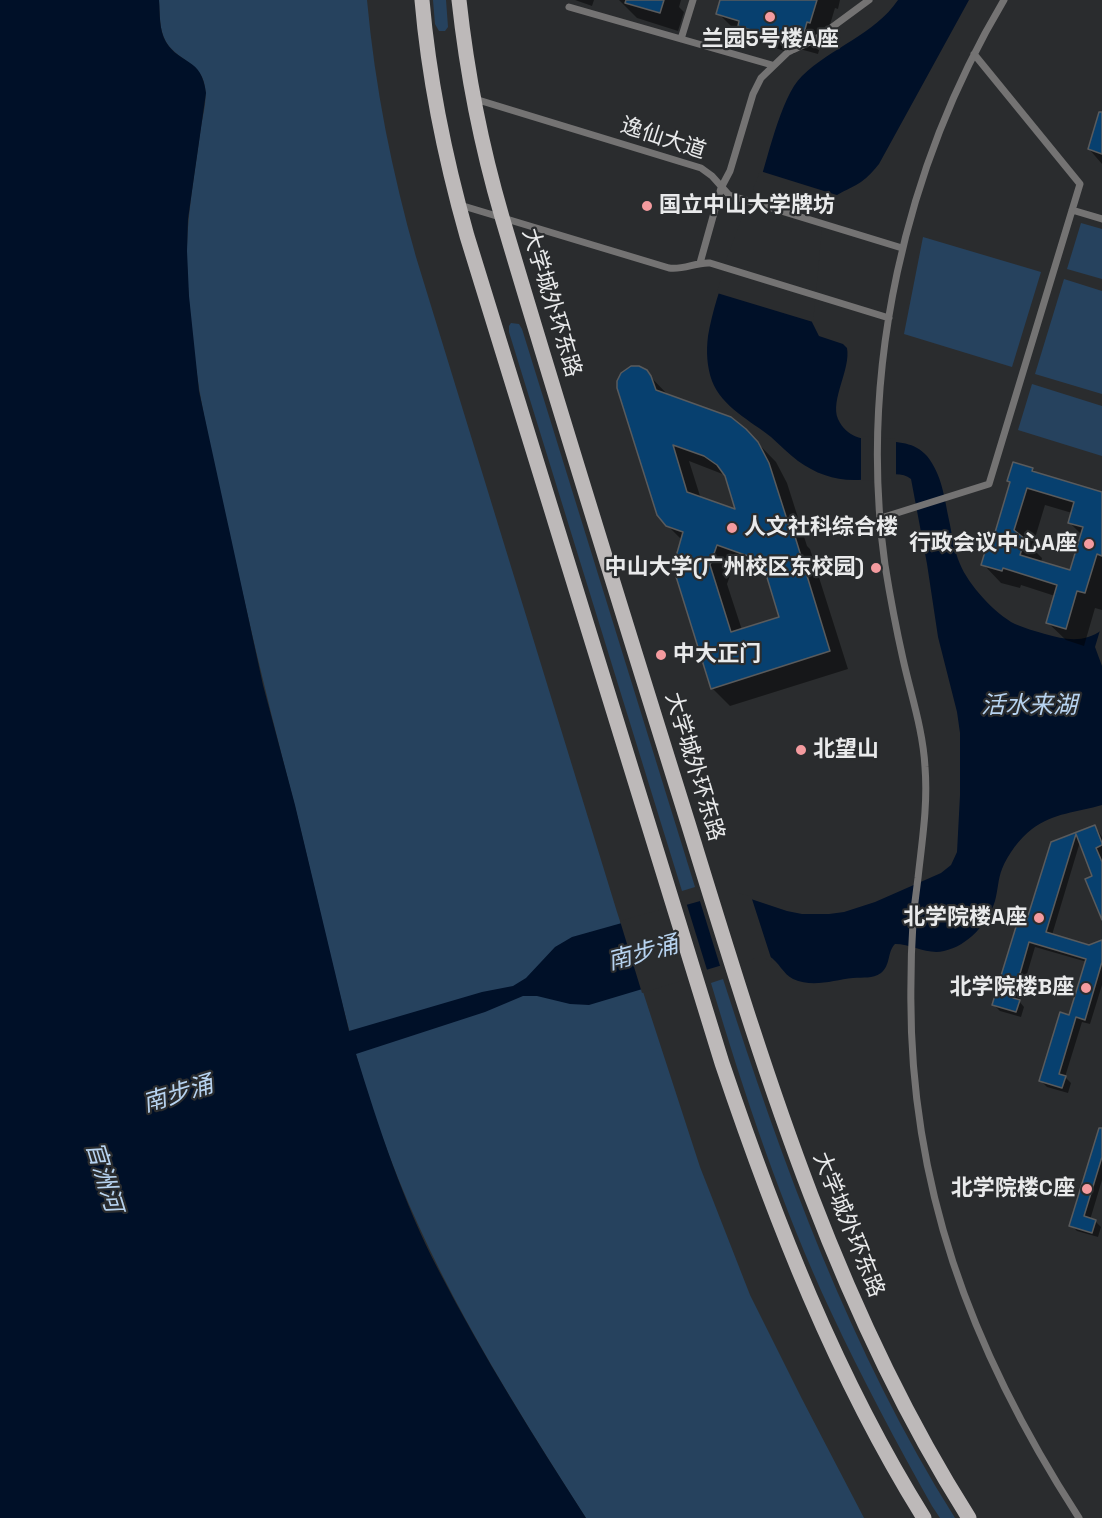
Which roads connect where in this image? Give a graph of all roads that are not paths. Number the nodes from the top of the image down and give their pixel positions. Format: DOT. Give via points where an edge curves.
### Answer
graph roads {
  1 [pos="422,0"];
  2 [pos="459,0"];
  3 [pos="693,0"];
  4 [pos="869,0"];
  5 [pos="1004,0"];
  6 [pos="569,8"];
  7 [pos="681,39"];
  8 [pos="975,54"];
  9 [pos="772,65"];
  10 [pos="472,98"];
  11 [pos="721,188"];
  12 [pos="458,204"];
  13 [pos="1072,210"];
  14 [pos="502,217"];
  15 [pos="1102,219"];
  16 [pos="903,248"];
  17 [pos="700,263"];
  18 [pos="889,318"];
  19 [pos="881,518"];
  20 [pos="924,1518"];
  21 [pos="969,1518"];
  22 [pos="1079,1518"];
  1 -- 12 [label="main road" via="437,116"];
  2 -- 10 [label="main road, 大学城外环东路"];
  3 -- 7 [label="lane"];
  4 -- 9 [label="lane"];
  5 -- 8 [label="lane"];
  6 -- 7 [label="lane"];
  7 -- 9 [label="lane"];
  8 -- 13 [label="lane" via="1080,184"];
  8 -- 16 [label="lane" via="929,159"];
  9 -- 11 [label="lane" via="753,94 730,171"];
  10 -- 11 [label="lane, 逸仙大道" via="701,168"];
  10 -- 14 [label="main road, 大学城外环东路"];
  11 -- 16 [label="lane, 逸仙大道" via="729,195"];
  11 -- 17 [label="lane"];
  12 -- 14 [label="lane"];
  12 -- 20 [label="main road" via="698,987 761,1176 818,1315"];
  13 -- 15 [label="lane"];
  13 -- 19 [label="lane" via="989,484"];
  14 -- 17 [label="lane" via="669,268"];
  14 -- 21 [label="main road, 大学城外环东路" via="735,975 793,1151 834,1256 902,1399"];
  16 -- 18 [label="lane"];
  17 -- 18 [label="lane" via="711,263"];
  18 -- 19 [label="lane" via="879,436"];
  19 -- 22 [label="lane" via="895,619 925,754 925,822 911,946 911,1027 917,1103 929,1175 966,1304 999,1379"];
}
